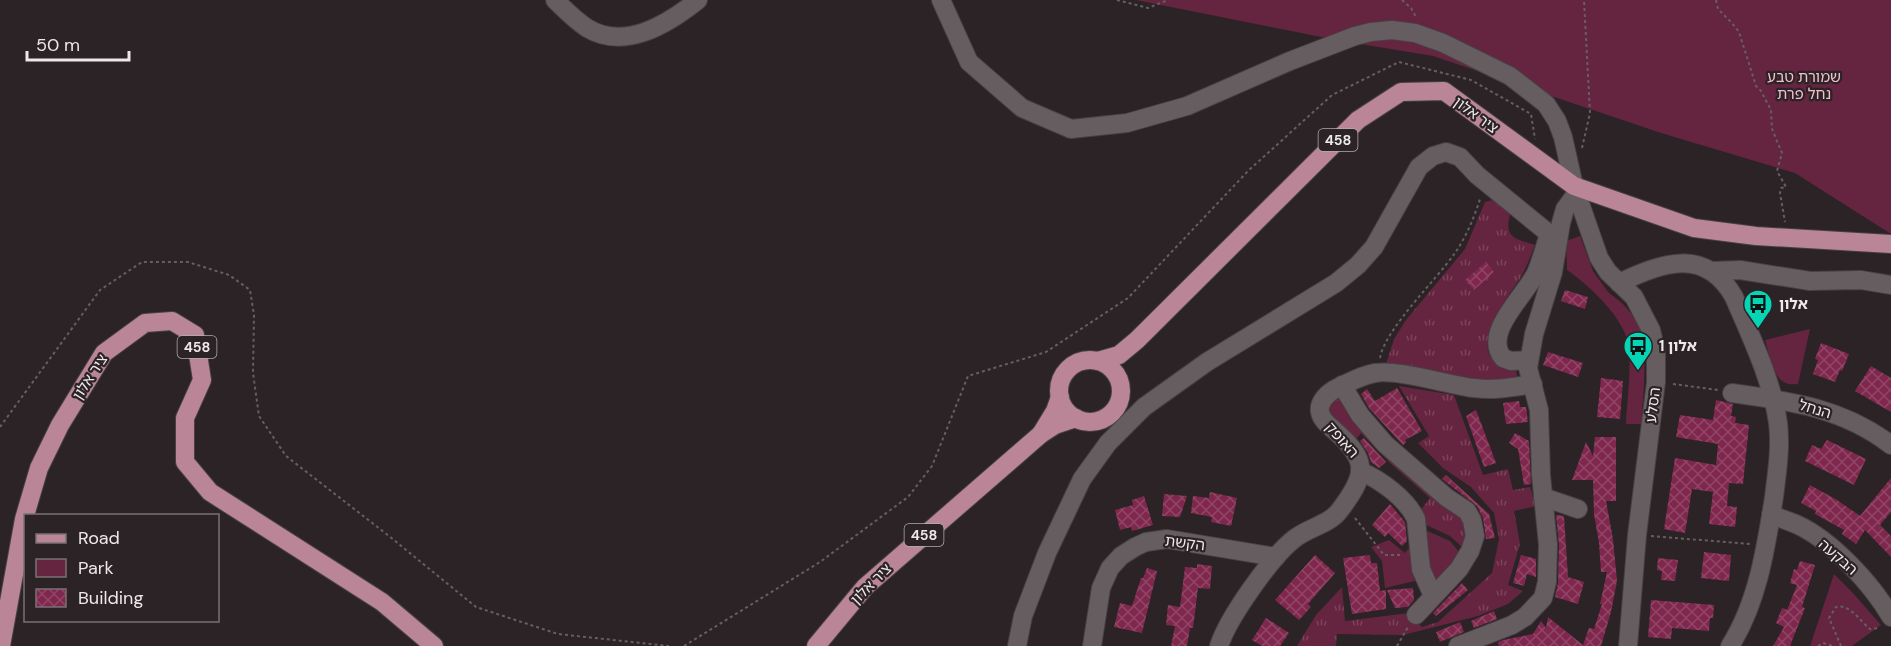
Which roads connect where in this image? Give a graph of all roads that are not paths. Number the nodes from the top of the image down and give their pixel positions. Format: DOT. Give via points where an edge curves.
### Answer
graph roads {
  1 [pos="555,0"];
  2 [pos="698,0"];
  3 [pos="941,0"];
  4 [pos="1575,190"];
  5 [pos="1554,237"];
  6 [pos="1891,244"];
  7 [pos="1711,272"];
  8 [pos="1619,283"];
  9 [pos="1891,285"];
  10 [pos="1137,340"];
  11 [pos="1529,360"];
  12 [pos="1098,361"];
  13 [pos="1533,384"];
  14 [pos="1120,385"];
  15 [pos="1342,385"];
  16 [pos="1732,393"];
  17 [pos="1060,397"];
  18 [pos="1773,398"];
  19 [pos="1076,418"];
  20 [pos="1041,434"];
  21 [pos="1891,445"];
  22 [pos="1360,471"];
  23 [pos="1543,497"];
  24 [pos="1578,509"];
  25 [pos="25,514"];
  26 [pos="1771,514"];
  27 [pos="24,519"];
  28 [pos="1276,558"];
  29 [pos="1433,596"];
  30 [pos="1416,615"];
  31 [pos="1888,621"];
  32 [pos="1,646"];
  33 [pos="434,646"];
  34 [pos="816,646"];
  35 [pos="1017,646"];
  36 [pos="1092,646"];
  37 [pos="1219,646"];
  38 [pos="1458,646"];
  39 [pos="1628,646"];
  40 [pos="1730,646"];
  1 -- 2 [label="street" via="589,29 614,37 652,30"];
  3 -- 4 [label="street, הסלע" via="969,62 1022,108 1071,129 1127,123 1187,106 1290,61 1371,32 1415,33 1510,76 1546,104 1563,136"];
  4 -- 5 [label="street"];
  4 -- 6 [label="main road, ציר אלון / 458" via="1694,228"];
  4 -- 8 [label="street, הסלע" via="1599,258"];
  4 -- 10 [label="main road, ציר אלון / 458" via="1444,92 1401,92 1358,120"];
  5 -- 11 [label="street" via="1553,272"];
  5 -- 11 [label="street" via="1499,330 1496,347 1503,358"];
  5 -- 35 [label="street" via="1460,157 1446,152 1419,166 1374,247 1358,266 1207,362 1144,407 1108,443 1082,478 1047,553 1023,616"];
  7 -- 8 [label="street" via="1692,264 1662,265"];
  7 -- 9 [label="street" via="1740,270 1810,282 1861,280"];
  7 -- 18 [label="street" via="1727,284 1734,297"];
  8 -- 39 [label="street, הסלע" via="1634,297 1651,330 1656,351"];
  10 -- 12 [label="main road, ציר אלון / 458" via="1119,355"];
  10 -- 14 [label="main road, ציר אלון / 458"];
  11 -- 13 [label="street"];
  12 -- 14 [label="main road" via="1115,372"];
  12 -- 17 [label="main road" via="1078,363 1067,371 1060,383"];
  13 -- 15 [label="street, האופק" via="1476,389 1378,372"];
  13 -- 23 [label="street" via="1539,410"];
  14 -- 19 [label="main road" via="1120,399 1109,416 1096,421"];
  15 -- 22 [label="street, האופק" via="1322,400 1320,412 1356,452"];
  15 -- 29 [label="street" via="1360,415 1385,444 1472,520 1475,536 1470,551"];
  16 -- 18 [label="street, הנחל"];
  17 -- 19 [label="main road" via="1065,409"];
  17 -- 20 [label="main road, ציר אלון / 458"];
  18 -- 21 [label="street, הנחל" via="1834,414"];
  18 -- 26 [label="street" via="1780,446"];
  19 -- 20 [label="main road, ציר אלון / 458"];
  20 -- 34 [label="main road, ציר אלון / 458" via="865,587"];
  22 -- 28 [label="street, האופק" via="1344,504 1331,519 1294,539"];
  22 -- 29 [label="street" via="1387,487 1413,513 1425,580"];
  23 -- 24 [label="street"];
  23 -- 38 [label="street" via="1549,570 1543,598 1512,625"];
  25 -- 33 [label="main road, ציר אלון / 458" via="39,468 104,352 145,323 172,321 195,335 202,380 185,418 185,462 191,470 210,492 382,602"];
  26 -- 31 [label="street, הבקעה" via="1799,526 1832,548 1861,576"];
  26 -- 40 [label="street" via="1752,601"];
  27 -- 32 [label="main road, ציר אלון / 458"];
  28 -- 36 [label="street, הקשת" via="1167,539 1135,547 1110,568 1101,588"];
  28 -- 37 [label="street, האופק" via="1230,621"];
  29 -- 30 [label="street"];
}
